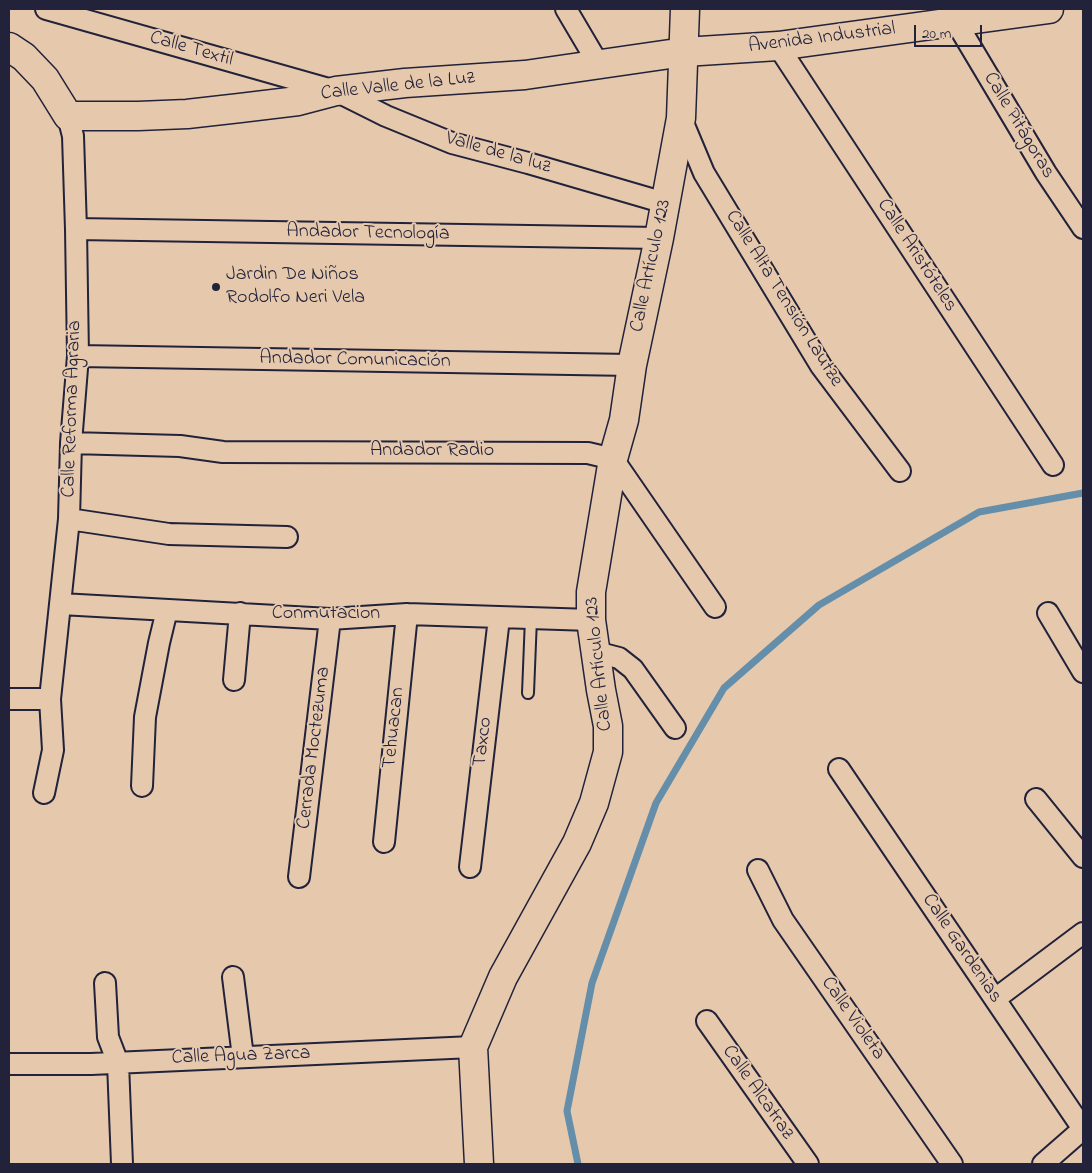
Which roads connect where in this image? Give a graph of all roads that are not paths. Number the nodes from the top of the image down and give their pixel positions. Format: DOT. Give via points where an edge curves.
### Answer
graph roads {
  1 [pos="46,9"];
  2 [pos="566,9"];
  3 [pos="685,9"];
  4 [pos="1049,9"];
  5 [pos="943,19"];
  6 [pos="778,46"];
  7 [pos="9,47"];
  8 [pos="684,52"];
  9 [pos="599,65"];
  10 [pos="336,91"];
  11 [pos="68,116"];
  12 [pos="681,118"];
  13 [pos="665,203"];
  14 [pos="1083,228"];
  15 [pos="76,229"];
  16 [pos="659,238"];
  17 [pos="78,356"];
  18 [pos="632,366"];
  19 [pos="71,443"];
  20 [pos="613,459"];
  21 [pos="1053,465"];
  22 [pos="900,471"];
  23 [pos="69,519"];
  24 [pos="287,537"];
  25 [pos="61,604"];
  26 [pos="715,606"];
  27 [pos="167,610"];
  28 [pos="240,613"];
  29 [pos="1048,613"];
  30 [pos="406,614"];
  31 [pos="330,618"];
  32 [pos="499,618"];
  33 [pos="531,618"];
  34 [pos="591,620"];
  35 [pos="596,652"];
  36 [pos="1083,672"];
  37 [pos="234,680"];
  38 [pos="528,693"];
  39 [pos="50,699"];
  40 [pos="9,700"];
  41 [pos="675,728"];
  42 [pos="839,769"];
  43 [pos="142,786"];
  44 [pos="44,793"];
  45 [pos="1036,799"];
  46 [pos="384,842"];
  47 [pos="1083,857"];
  48 [pos="470,867"];
  49 [pos="758,870"];
  50 [pos="299,877"];
  51 [pos="1083,933"];
  52 [pos="233,977"];
  53 [pos="105,983"];
  54 [pos="995,999"];
  55 [pos="707,1021"];
  56 [pos="472,1047"];
  57 [pos="243,1057"];
  58 [pos="118,1062"];
  59 [pos="9,1064"];
  60 [pos="1083,1129"];
  61 [pos="122,1164"];
  62 [pos="478,1164"];
  63 [pos="808,1164"];
  64 [pos="952,1164"];
  65 [pos="1043,1164"];
  1 -- 10 [label="street, Calle Textil"];
  2 -- 9 [label="street"];
  3 -- 8 [label="street"];
  4 -- 5 [label="street, Avenida Industrial"];
  5 -- 6 [label="street, Avenida Industrial"];
  5 -- 14 [label="street, Calle Pitágoras"];
  6 -- 8 [label="street, Avenida Industrial"];
  6 -- 21 [label="street, Calle Aristóteles"];
  7 -- 11 [label="street, Calle Reforma Agraria" via="24,56 45,79"];
  8 -- 9 [label="street, Calle Valle de la Luz"];
  8 -- 12 [label="street, Calle Artículo 123"];
  9 -- 10 [label="street, Calle Valle de la Luz" via="525,75"];
  10 -- 11 [label="street, Calle Valle de la Luz" via="298,100 187,114"];
  10 -- 13 [label="street, Valle de la luz" via="452,143"];
  11 -- 15 [label="street, Calle Reforma Agraria" via="73,136"];
  12 -- 13 [label="street, Calle Artículo 123"];
  12 -- 22 [label="street, Calle Alta Tensión Lautze" via="704,173 821,366"];
  13 -- 16 [label="street, Calle Artículo 123"];
  15 -- 16 [label="street, Andador Tecnología"];
  15 -- 17 [label="street, Calle Reforma Agraria"];
  16 -- 18 [label="street, Calle Artículo 123"];
  17 -- 18 [label="street, Andador Comunicación"];
  17 -- 19 [label="street, Calle Reforma Agraria"];
  18 -- 20 [label="street, Calle Artículo 123" via="624,420"];
  19 -- 20 [label="street, Andador Radio" via="180,446 223,452 588,453"];
  19 -- 23 [label="street, Calle Reforma Agraria"];
  20 -- 26 [label="street"];
  20 -- 34 [label="street, Calle Artículo 123" via="591,592"];
  23 -- 24 [label="street" via="169,534"];
  23 -- 25 [label="street, Calle Reforma Agraria"];
  25 -- 27 [label="street, Conmutacion"];
  25 -- 39 [label="street, Calle Reforma Agraria"];
  27 -- 28 [label="street, Conmutacion"];
  27 -- 43 [label="street" via="145,717"];
  28 -- 31 [label="street, Conmutacion"];
  28 -- 37 [label="street"];
  29 -- 36 [label="street"];
  30 -- 31 [label="street, Conmutacion"];
  30 -- 32 [label="street, Conmutacion"];
  30 -- 46 [label="street, Tehuacan"];
  31 -- 50 [label="street, Cerrada Moctezuma"];
  32 -- 33 [label="street, Conmutacion"];
  32 -- 48 [label="street, Taxco"];
  33 -- 34 [label="street, Conmutacion"];
  33 -- 38 [label="lane"];
  34 -- 35 [label="street, Calle Artículo 123"];
  35 -- 41 [label="street" via="619,658 633,670"];
  35 -- 56 [label="street, Calle Artículo 123" via="608,726 608,752 594,803 577,844 502,977"];
  39 -- 40 [label="street"];
  39 -- 44 [label="street, Calle Reforma Agraria" via="53,750"];
  42 -- 54 [label="street, Calle Gardenias"];
  45 -- 47 [label="street"];
  49 -- 64 [label="street, Calle Violeta" via="783,920"];
  51 -- 54 [label="street"];
  52 -- 57 [label="street"];
  53 -- 58 [label="street" via="108,1037"];
  54 -- 60 [label="street, Calle Gardenias"];
  55 -- 63 [label="street, Calle Alcatraz"];
  56 -- 57 [label="street, Calle Agua Zarca"];
  56 -- 62 [label="street, Calle Artículo 123"];
  57 -- 58 [label="street, Calle Agua Zarca"];
  58 -- 59 [label="street, Calle Agua Zarca"];
  58 -- 61 [label="street"];
  60 -- 65 [label="street"];
}
